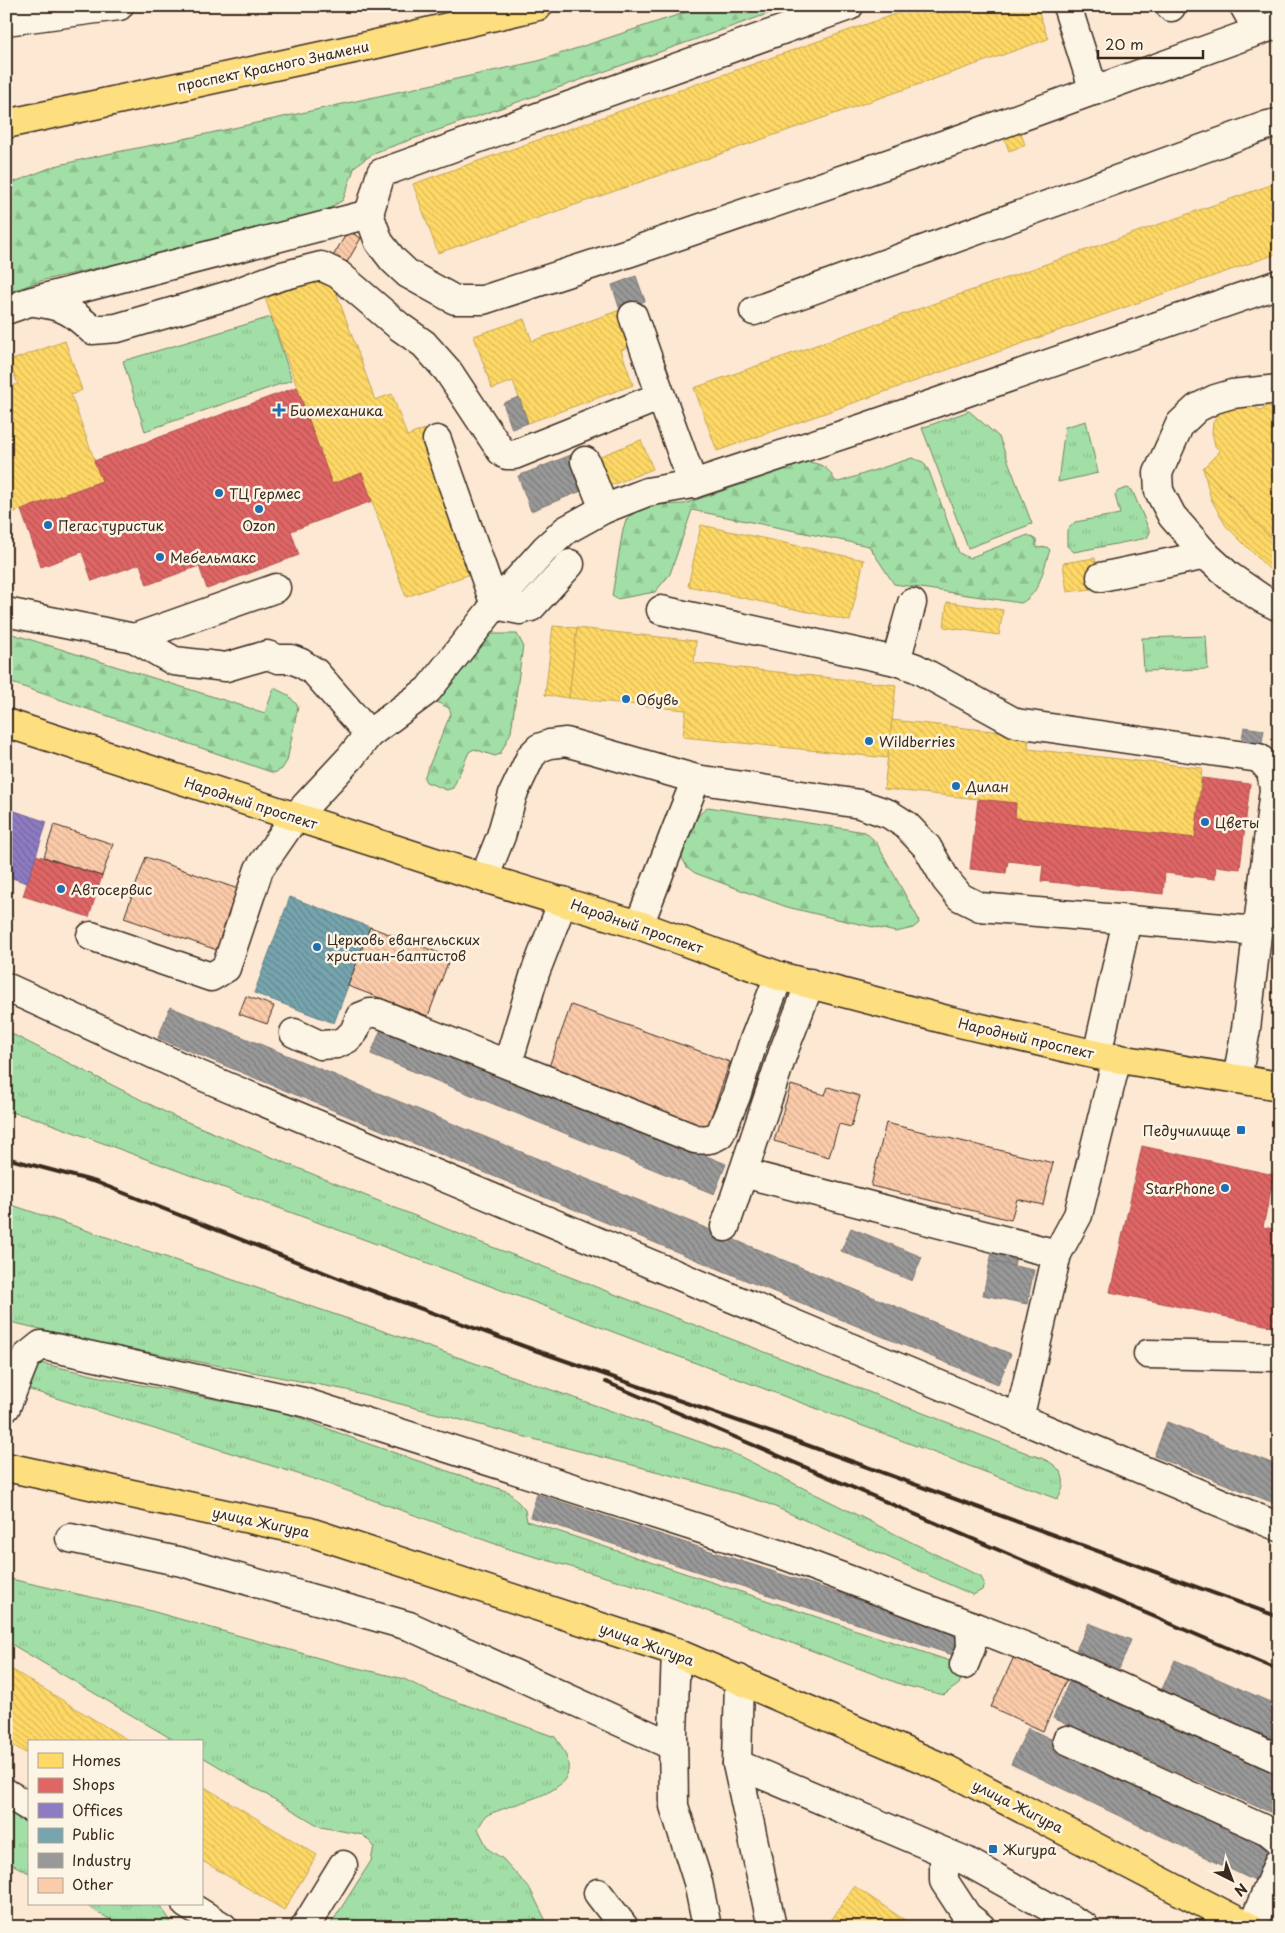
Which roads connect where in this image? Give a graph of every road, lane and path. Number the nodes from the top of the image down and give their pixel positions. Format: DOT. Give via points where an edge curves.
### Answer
graph roads {
  1 [pos="119,6"];
  2 [pos="538,6"];
  3 [pos="849,6"];
  4 [pos="1067,6"];
  5 [pos="1244,6"];
  6 [pos="6,21"];
  7 [pos="1269,28"];
  8 [pos="1094,91"];
  9 [pos="1279,123"];
  10 [pos="6,124"];
  11 [pos="369,214"];
  12 [pos="1279,284"];
  13 [pos="32,301"];
  14 [pos="6,310"];
  15 [pos="754,311"];
  16 [pos="633,316"];
  17 [pos="1279,389"];
  18 [pos="661,396"];
  19 [pos="437,440"];
  20 [pos="585,461"];
  21 [pos="693,484"];
  22 [pos="604,509"];
  23 [pos="1206,555"];
  24 [pos="570,564"];
  25 [pos="1102,577"];
  26 [pos="276,588"];
  27 [pos="912,603"];
  28 [pos="494,605"];
  29 [pos="1279,607"];
  30 [pos="661,610"];
  31 [pos="6,612"];
  32 [pos="134,638"];
  33 [pos="896,661"];
  34 [pos="6,723"];
  35 [pos="369,734"];
  36 [pos="696,779"];
  37 [pos="295,817"];
  38 [pos="484,878"];
  39 [pos="563,901"];
  40 [pos="1127,920"];
  41 [pos="638,925"];
  42 [pos="1257,931"];
  43 [pos="91,936"];
  44 [pos="779,976"];
  45 [pos="810,984"];
  46 [pos="6,987"];
  47 [pos="294,1033"];
  48 [pos="1107,1057"];
  49 [pos="508,1063"];
  50 [pos="1237,1079"];
  51 [pos="1279,1086"];
  52 [pos="743,1173"];
  53 [pos="725,1227"];
  54 [pos="1057,1254"];
  55 [pos="1148,1354"];
  56 [pos="1279,1357"];
  57 [pos="6,1407"];
  58 [pos="1019,1418"];
  59 [pos="6,1467"];
  60 [pos="1279,1527"];
  61 [pos="70,1538"];
  62 [pos="970,1625"];
  63 [pos="676,1652"];
  64 [pos="964,1665"];
  65 [pos="739,1679"];
  66 [pos="1067,1740"];
  67 [pos="673,1746"];
  68 [pos="1279,1759"];
  69 [pos="737,1764"];
  70 [pos="6,1793"];
  71 [pos="28,1806"];
  72 [pos="1279,1840"];
  73 [pos="944,1852"];
  74 [pos="1279,1861"];
  75 [pos="343,1865"];
  76 [pos="598,1893"];
  77 [pos="189,1906"];
  78 [pos="223,1927"];
  79 [pos="305,1927"];
  80 [pos="624,1927"];
  81 [pos="707,1927"];
  82 [pos="772,1927"];
  83 [pos="981,1927"];
  84 [pos="1085,1927"];
  85 [pos="1250,1927"];
  1 -- 6 [label="lane"];
  2 -- 10 [label="main road, проспект Красного Знамени"];
  3 -- 11 [label="lane" via="381,172"];
  4 -- 8 [label="lane"];
  5 -- 7 [label="lane"];
  7 -- 8 [label="lane"];
  8 -- 11 [label="lane" via="484,300 455,300 408,274 379,242"];
  9 -- 15 [label="lane"];
  11 -- 13 [label="lane"];
  12 -- 21 [label="lane"];
  13 -- 14 [label="lane"];
  13 -- 18 [label="lane" via="58,306 75,314 92,330 117,328 320,266 338,274 424,344 448,371 506,455 514,455"];
  16 -- 18 [label="lane"];
  17 -- 23 [label="lane" via="1232,394 1197,408 1180,424 1158,473 1159,491 1172,516"];
  18 -- 21 [label="lane"];
  19 -- 28 [label="lane"];
  20 -- 22 [label="lane"];
  21 -- 22 [label="lane" via="647,492"];
  22 -- 28 [label="lane" via="566,530"];
  23 -- 25 [label="lane"];
  23 -- 29 [label="lane" via="1229,576"];
  24 -- 28 [label="lane" via="531,607 520,610"];
  26 -- 32 [label="lane"];
  27 -- 33 [label="lane"];
  28 -- 35 [label="lane" via="428,690"];
  30 -- 33 [label="lane"];
  31 -- 32 [label="lane"];
  32 -- 35 [label="lane" via="174,661 190,664 226,666 267,655 301,663 315,672"];
  33 -- 42 [label="lane" via="916,668 1016,723 1260,758 1271,771 1274,789"];
  34 -- 37 [label="main road, Народный проспект"];
  35 -- 37 [label="lane"];
  36 -- 38 [label="lane" via="566,742 539,748 531,756 513,794"];
  36 -- 40 [label="lane" via="860,804 889,814 906,825 927,846 946,880 960,897 980,906"];
  36 -- 41 [label="lane"];
  37 -- 38 [label="main road, Народный проспект"];
  37 -- 43 [label="lane" via="260,869 226,968 211,977"];
  38 -- 39 [label="main road, Народный проспект"];
  39 -- 41 [label="main road, Народный проспект"];
  39 -- 49 [label="lane" via="535,973"];
  40 -- 42 [label="lane"];
  40 -- 48 [label="lane"];
  41 -- 44 [label="main road, Народный проспект"];
  42 -- 50 [label="lane"];
  44 -- 45 [label="main road, Народный проспект"];
  44 -- 49 [label="lane" via="736,1096 720,1134 715,1138 695,1138"];
  45 -- 48 [label="main road, Народный проспект"];
  45 -- 52 [label="lane"];
  46 -- 58 [label="lane" via="152,1055"];
  47 -- 49 [label="lane" via="320,1045 337,1044 354,1032 360,1017 378,1012"];
  48 -- 50 [label="main road, Народный проспект"];
  48 -- 54 [label="lane" via="1078,1215"];
  50 -- 51 [label="main road, Народный проспект"];
  52 -- 53 [label="lane"];
  52 -- 54 [label="lane"];
  54 -- 58 [label="lane"];
  55 -- 56 [label="lane"];
  57 -- 62 [label="lane" via="26,1357 41,1345 303,1402 786,1556"];
  58 -- 60 [label="lane"];
  59 -- 63 [label="main road, улица Жигура" via="310,1532"];
  61 -- 67 [label="lane" via="182,1562 409,1626"];
  62 -- 64 [label="lane" via="971,1648"];
  62 -- 68 [label="lane" via="1057,1659"];
  63 -- 65 [label="main road, улица Жигура"];
  63 -- 67 [label="lane"];
  65 -- 69 [label="lane"];
  65 -- 85 [label="main road, улица Жигура" via="946,1769"];
  66 -- 72 [label="lane" via="1268,1831"];
  67 -- 81 [label="lane" via="674,1806 698,1882"];
  69 -- 73 [label="lane"];
  69 -- 82 [label="lane"];
  70 -- 71 [label="lane"];
  73 -- 83 [label="lane" via="944,1881 967,1916"];
  73 -- 84 [label="lane"];
  74 -- 85 [label="lane"];
  75 -- 79 [label="lane"];
  76 -- 80 [label="lane"];
  77 -- 78 [label="lane"];
}
